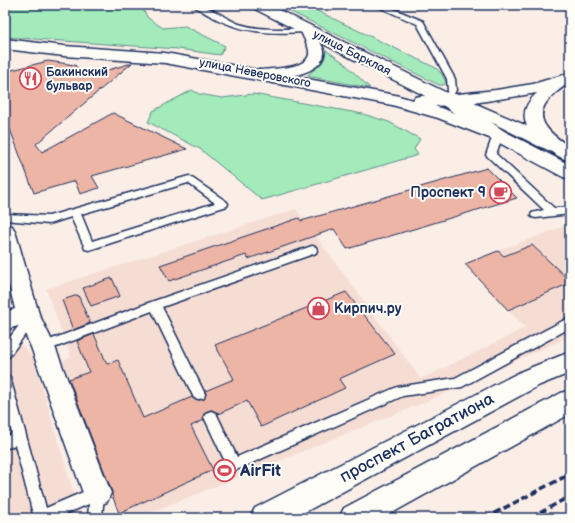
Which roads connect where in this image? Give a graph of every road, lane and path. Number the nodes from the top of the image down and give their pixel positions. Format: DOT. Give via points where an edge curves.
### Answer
graph roads {
  1 [pos="197,5"];
  2 [pos="258,5"];
  3 [pos="378,5"];
  4 [pos="308,30"];
  5 [pos="5,44"];
  6 [pos="259,74"];
  7 [pos="564,80"];
  8 [pos="396,100"];
  9 [pos="447,100"];
  10 [pos="498,135"];
  11 [pos="570,156"];
  12 [pos="570,173"];
  13 [pos="570,211"];
  14 [pos="552,212"];
  15 [pos="75,213"];
  16 [pos="536,215"];
  17 [pos="5,217"];
  18 [pos="5,231"];
  19 [pos="312,250"];
  20 [pos="155,305"];
  21 [pos="29,316"];
  22 [pos="5,321"];
  23 [pos="570,322"];
  24 [pos="43,347"];
  25 [pos="5,353"];
  26 [pos="570,362"];
  27 [pos="5,381"];
  28 [pos="199,394"];
  29 [pos="570,401"];
  30 [pos="211,417"];
  31 [pos="20,437"];
  32 [pos="5,443"];
  33 [pos="97,493"];
  34 [pos="40,517"];
  35 [pos="95,518"];
  36 [pos="266,518"];
  37 [pos="354,518"];
  1 -- 4 [label="lane" via="229,23 247,28 277,31"];
  2 -- 4 [label="main road, улица Барклая"];
  3 -- 9 [label="lane" via="420,23 451,79 452,90"];
  4 -- 6 [label="street" via="316,48 317,54 313,60 289,72"];
  4 -- 9 [label="main road, улица Барклая"];
  5 -- 6 [label="main road, улица Неверовского" via="165,58"];
  6 -- 8 [label="main road, улица Неверовского"];
  7 -- 9 [label="main road" via="486,96"];
  7 -- 11 [label="main road" via="536,105 533,114 540,132"];
  8 -- 9 [label="main road"];
  8 -- 10 [label="main road, улица Неверовского" via="444,114"];
  9 -- 10 [label="main road, улица Барклая"];
  9 -- 11 [label="main road, улица Барклая" via="502,120"];
  10 -- 12 [label="main road, улица Барклая"];
  10 -- 14 [label="lane" via="491,155"];
  13 -- 14 [label="lane"];
  14 -- 16 [label="lane"];
  15 -- 15 [label="lane" via="189,179 223,204 89,246"];
  15 -- 17 [label="lane" via="49,220"];
  18 -- 21 [label="street"];
  19 -- 20 [label="lane"];
  20 -- 24 [label="lane"];
  20 -- 28 [label="lane"];
  21 -- 22 [label="street"];
  21 -- 24 [label="street"];
  21 -- 25 [label="lane"];
  23 -- 30 [label="lane" via="457,382 402,391 234,465"];
  24 -- 33 [label="street"];
  26 -- 36 [label="main road, проспект Багратиона" via="531,378"];
  27 -- 31 [label="lane"];
  29 -- 37 [label="main road"];
  31 -- 32 [label="lane"];
  31 -- 34 [label="lane"];
  33 -- 34 [label="lane"];
  33 -- 35 [label="lane"];
}
